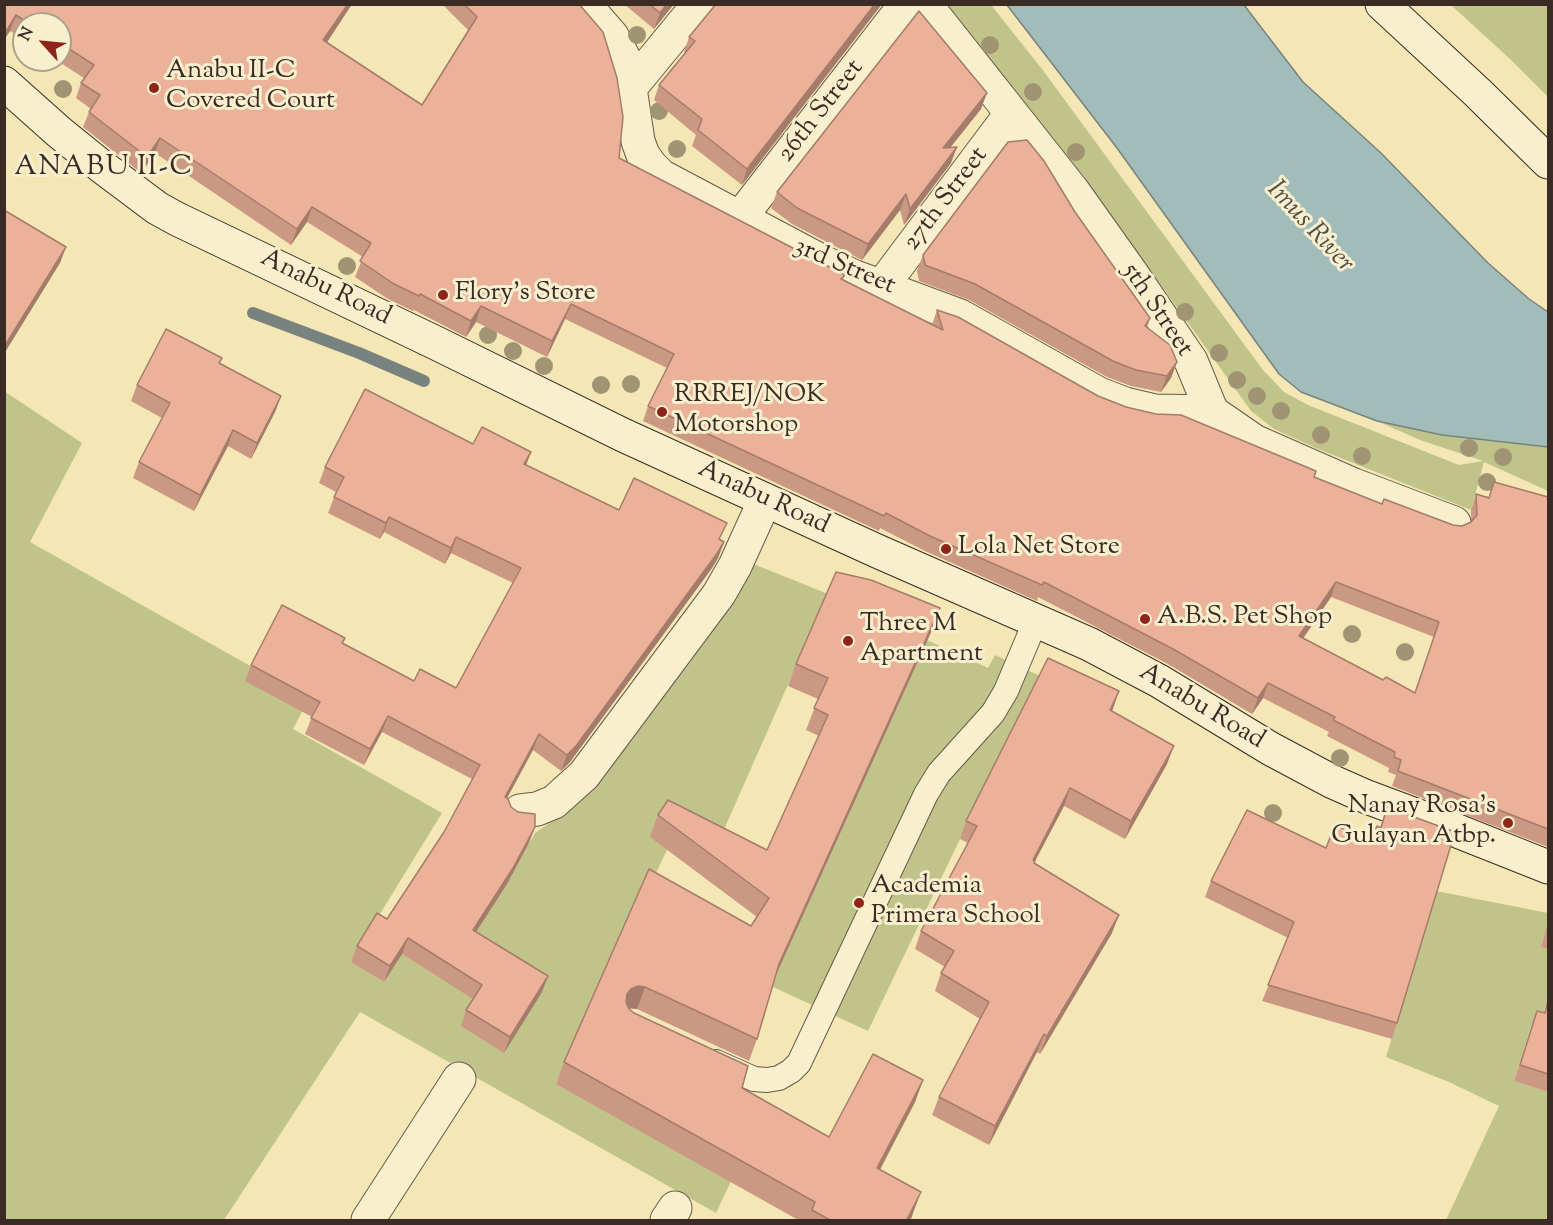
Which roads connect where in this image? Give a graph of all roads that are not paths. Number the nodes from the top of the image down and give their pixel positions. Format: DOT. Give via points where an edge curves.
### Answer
graph roads {
  1 [pos="584,4"];
  2 [pos="699,4"];
  3 [pos="906,4"];
  4 [pos="925,4"];
  5 [pos="1382,4"];
  6 [pos="4,83"];
  7 [pos="630,88"];
  8 [pos="1011,114"];
  9 [pos="1548,162"];
  10 [pos="739,219"];
  11 [pos="882,286"];
  12 [pos="1212,412"];
  13 [pos="765,500"];
  14 [pos="1454,523"];
  15 [pos="1036,620"];
  16 [pos="520,811"];
  17 [pos="1548,867"];
  18 [pos="692,1050"];
  19 [pos="459,1079"];
  20 [pos="368,1221"];
  1 -- 7 [label="street, 3rd Street" via="620,49"];
  2 -- 7 [label="street"];
  3 -- 10 [label="street, 26th Street"];
  4 -- 8 [label="street, 5th Street"];
  5 -- 9 [label="street"];
  6 -- 13 [label="street, Anabu Road" via="67,139 167,214"];
  7 -- 10 [label="street, 3rd Street" via="638,141 651,166 661,176"];
  8 -- 11 [label="street, 27th Street"];
  8 -- 12 [label="street, 5th Street" via="1073,191 1191,361"];
  10 -- 11 [label="street, 3rd Street" via="825,263"];
  11 -- 12 [label="street, 3rd Street" via="960,316 1125,404 1155,411"];
  12 -- 14 [label="street" via="1254,441"];
  13 -- 15 [label="street, Anabu Road"];
  13 -- 16 [label="street" via="719,594 584,775 554,802"];
  15 -- 17 [label="street, Anabu Road" via="1159,681 1322,777"];
  15 -- 18 [label="lane" via="993,713 939,773 926,794 799,1063 779,1077 754,1079"];
  19 -- 20 [label="street"];
}
